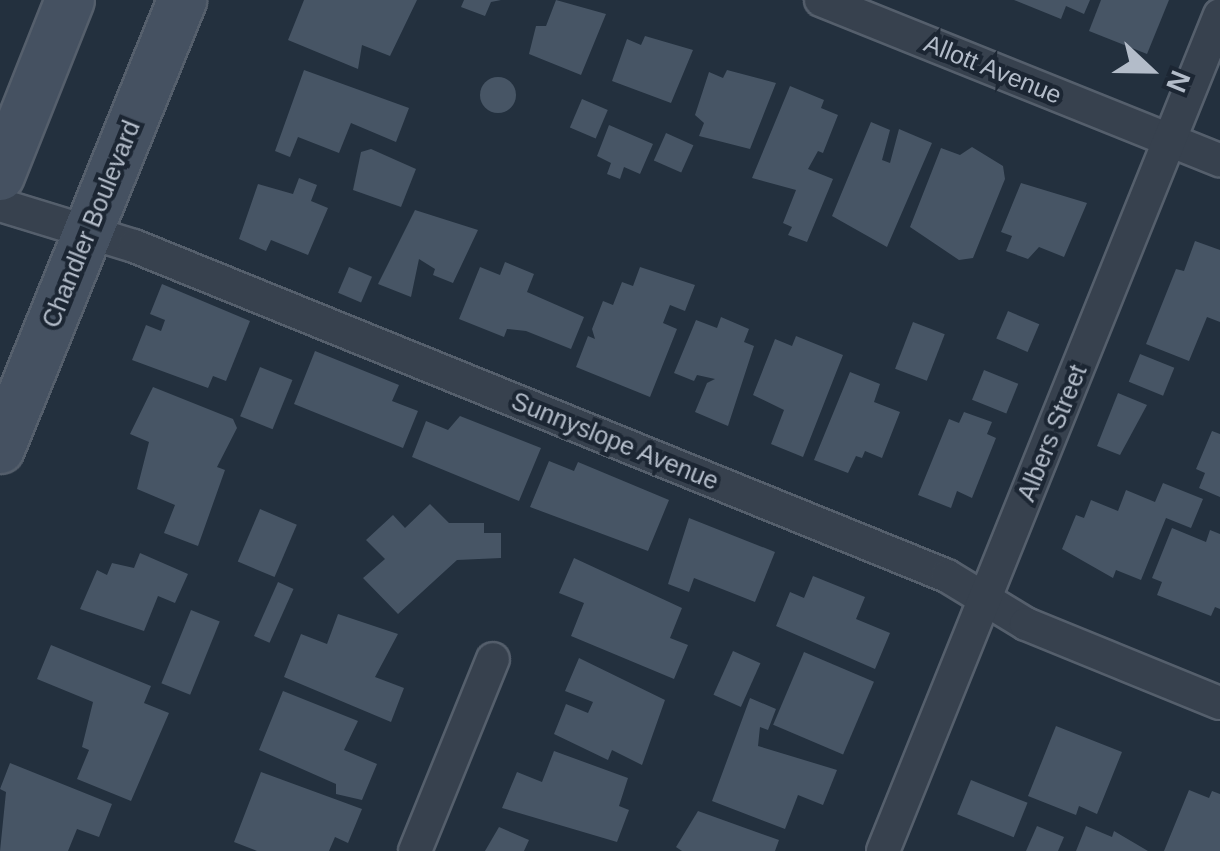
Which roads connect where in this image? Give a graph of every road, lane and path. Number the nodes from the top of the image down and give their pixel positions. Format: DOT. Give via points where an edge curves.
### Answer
graph roads {
  1 [pos="70,0"];
  2 [pos="182,0"];
  3 [pos="821,0"];
  4 [pos="1220,15"];
  5 [pos="1170,140"];
  6 [pos="1220,160"];
  7 [pos="0,176"];
  8 [pos="0,204"];
  9 [pos="86,234"];
  10 [pos="0,449"];
  11 [pos="985,600"];
  12 [pos="493,658"];
  13 [pos="1220,703"];
  14 [pos="414,851"];
  15 [pos="883,851"];
  1 -- 7 [label="street"];
  2 -- 9 [label="street, Chandler Boulevard"];
  3 -- 5 [label="street, Allott Avenue"];
  4 -- 5 [label="street, Albers Street"];
  5 -- 6 [label="street, Allott Avenue"];
  5 -- 11 [label="street, Albers Street"];
  8 -- 9 [label="street, Sunnyslope Avenue"];
  9 -- 10 [label="street, Chandler Boulevard"];
  9 -- 11 [label="street, Sunnyslope Avenue" via="134,246 947,576"];
  11 -- 13 [label="street, Sunnyslope Avenue" via="1026,624"];
  11 -- 15 [label="street, Albers Street"];
  12 -- 14 [label="street"];
}
